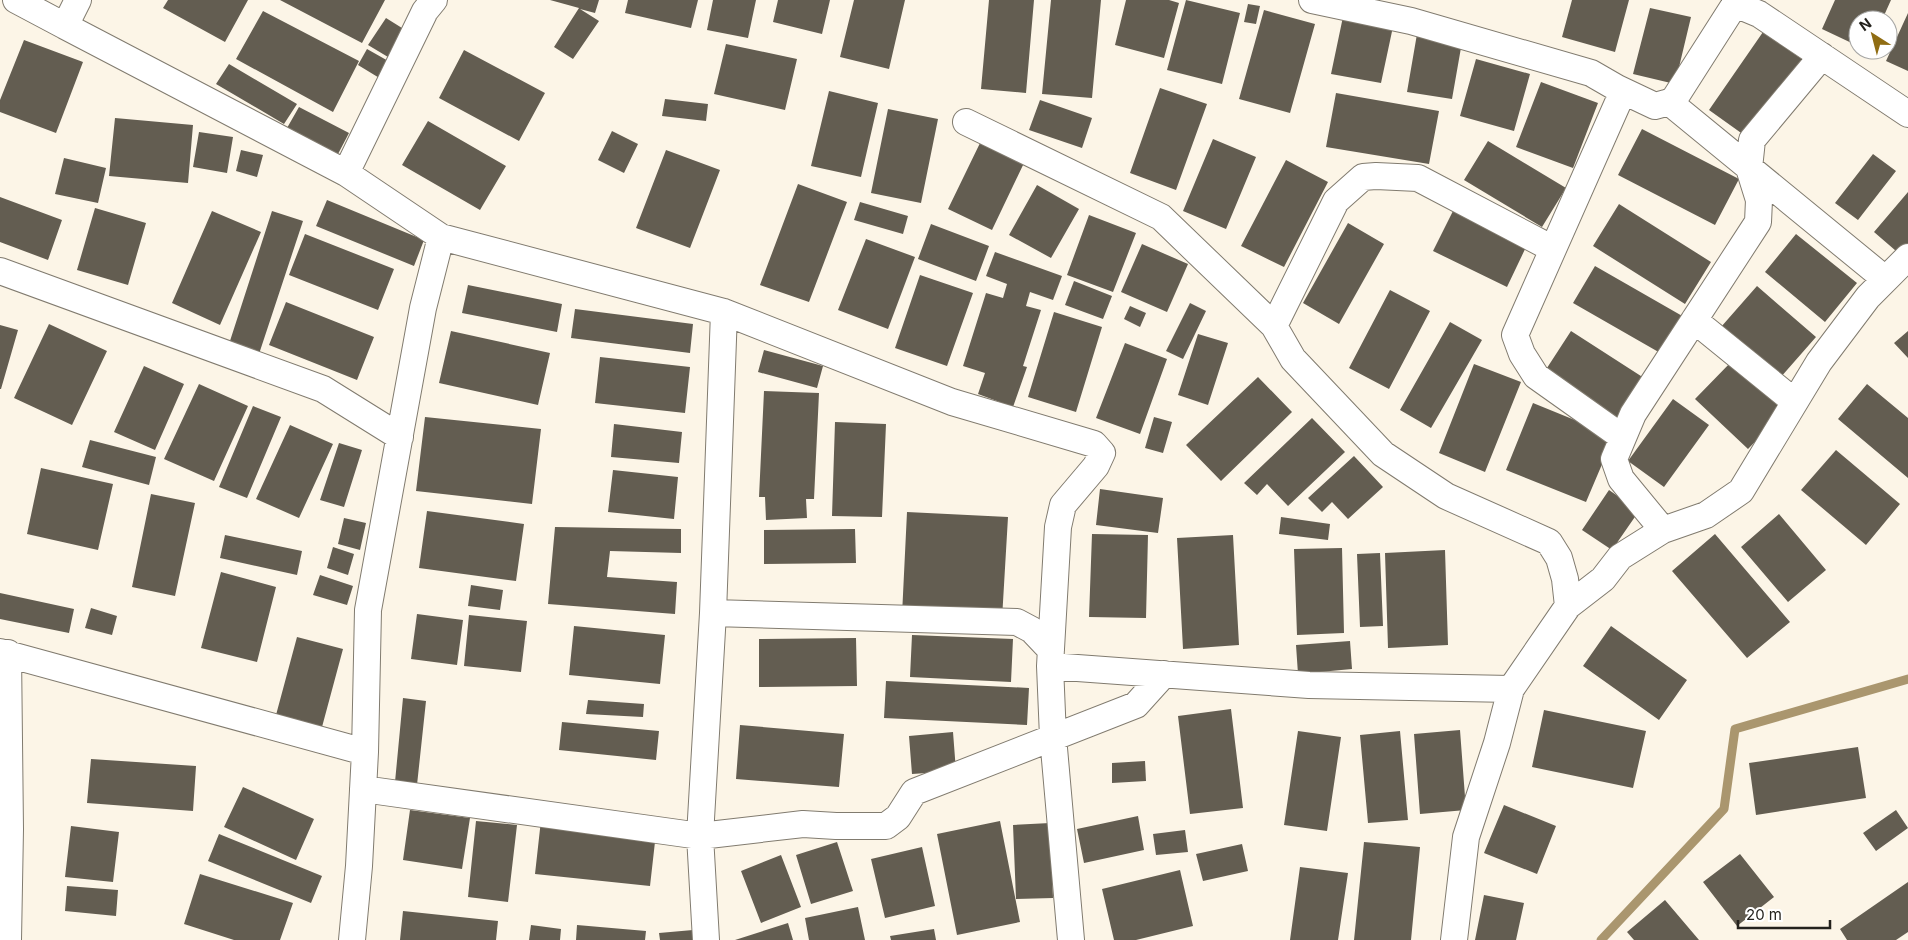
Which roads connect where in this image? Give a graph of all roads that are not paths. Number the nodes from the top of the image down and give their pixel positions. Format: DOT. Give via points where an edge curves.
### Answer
graph roads {
  1 [pos="16,0"];
  2 [pos="78,0"];
  3 [pos="434,0"];
  4 [pos="1312,0"];
  5 [pos="1735,2"];
  6 [pos="66,26"];
  7 [pos="1822,56"];
  8 [pos="1617,88"];
  9 [pos="1669,102"];
  10 [pos="1908,114"];
  11 [pos="966,122"];
  12 [pos="1749,168"];
  13 [pos="346,173"];
  14 [pos="441,238"];
  15 [pos="1553,249"];
  16 [pos="1908,257"];
  17 [pos="0,271"];
  18 [pos="1886,279"];
  19 [pos="724,312"];
  20 [pos="1694,320"];
  21 [pos="1274,326"];
  22 [pos="1795,402"];
  23 [pos="400,437"];
  24 [pos="1622,437"];
  25 [pos="1663,530"];
  26 [pos="1568,606"];
  27 [pos="713,613"];
  28 [pos="4,653"];
  29 [pos="1051,658"];
  30 [pos="1164,674"];
  31 [pos="1511,689"];
  32 [pos="1052,737"];
  33 [pos="364,752"];
  34 [pos="363,790"];
  35 [pos="700,836"];
  36 [pos="8,940"];
  37 [pos="352,940"];
  38 [pos="706,940"];
  39 [pos="1070,940"];
  40 [pos="1454,940"];
  1 -- 6 [label="street"];
  2 -- 6 [label="street"];
  3 -- 13 [label="street" via="425,11"];
  4 -- 8 [label="street" via="1411,21 1591,73"];
  5 -- 7 [label="street"];
  5 -- 9 [label="street" via="1691,76"];
  6 -- 13 [label="street"];
  7 -- 10 [label="street"];
  7 -- 12 [label="street" via="1752,140"];
  8 -- 9 [label="street" via="1655,106"];
  8 -- 15 [label="street" via="1620,98"];
  9 -- 12 [label="street"];
  11 -- 21 [label="street" via="1161,217"];
  12 -- 18 [label="street"];
  12 -- 20 [label="street" via="1759,200 1758,222"];
  13 -- 14 [label="street"];
  14 -- 19 [label="street"];
  14 -- 23 [label="street" via="423,308"];
  15 -- 21 [label="street" via="1418,178 1363,177 1336,202"];
  15 -- 24 [label="street" via="1515,335 1536,376"];
  16 -- 18 [label="street"];
  17 -- 23 [label="street" via="323,389"];
  18 -- 22 [label="street" via="1868,297 1825,355"];
  19 -- 27 [label="street"];
  19 -- 29 [label="street" via="952,402 1094,444 1102,453 1096,466 1063,505 1058,527"];
  20 -- 22 [label="street"];
  20 -- 24 [label="street" via="1633,414"];
  21 -- 26 [label="street" via="1293,359 1383,454 1446,496 1549,542 1565,579"];
  22 -- 25 [label="street" via="1741,491 1706,515"];
  23 -- 33 [label="street" via="368,610"];
  24 -- 25 [label="street" via="1614,459 1621,479"];
  25 -- 26 [label="street" via="1620,556 1604,579"];
  26 -- 31 [label="street"];
  27 -- 29 [label="street" via="1017,622 1032,630"];
  27 -- 35 [label="street"];
  28 -- 33 [label="street"];
  28 -- 36 [label="street" via="10,819"];
  29 -- 30 [label="street"];
  29 -- 32 [label="street"];
  30 -- 31 [label="street" via="1309,685"];
  30 -- 32 [label="street" via="1136,705"];
  31 -- 40 [label="street" via="1466,837"];
  32 -- 35 [label="street" via="914,792 898,816 886,826 803,824"];
  32 -- 39 [label="street"];
  33 -- 34 [label="street"];
  34 -- 35 [label="street"];
  34 -- 37 [label="street"];
  35 -- 38 [label="street"];
}
